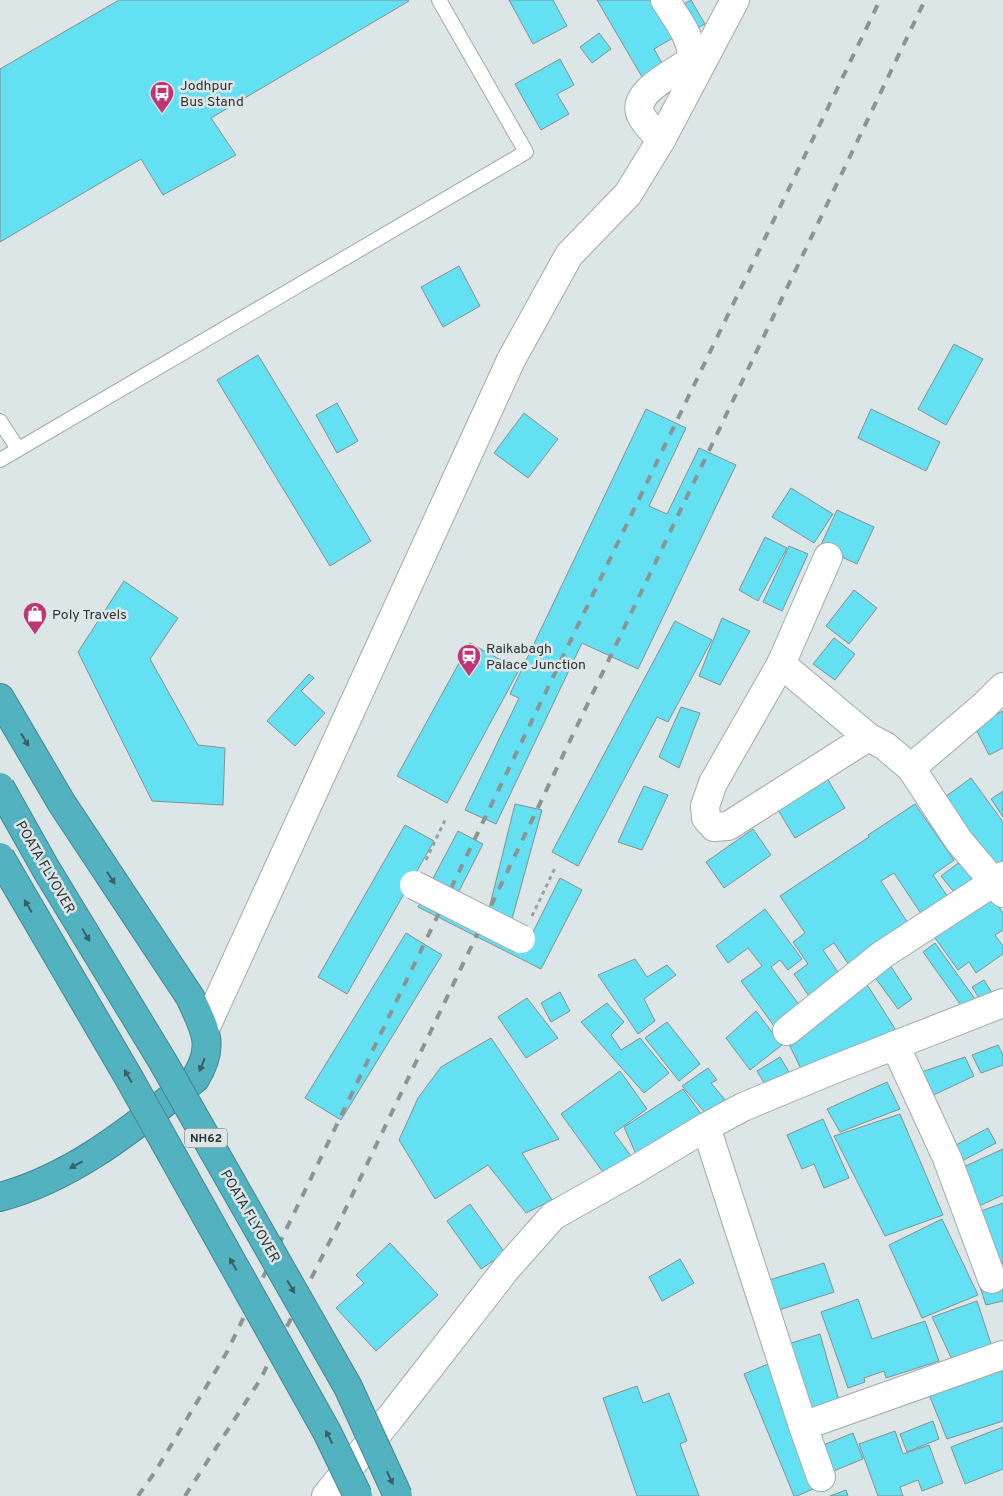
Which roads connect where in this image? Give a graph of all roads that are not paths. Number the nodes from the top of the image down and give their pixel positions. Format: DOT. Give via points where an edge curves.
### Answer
graph roads {
  1 [pos="439,0"];
  2 [pos="666,0"];
  3 [pos="735,0"];
  4 [pos="660,140"];
  5 [pos="0,422"];
  6 [pos="18,449"];
  7 [pos="0,460"];
  8 [pos="828,557"];
  9 [pos="782,664"];
  10 [pos="1003,687"];
  11 [pos="0,698"];
  12 [pos="868,737"];
  13 [pos="911,768"];
  14 [pos="0,787"];
  15 [pos="0,857"];
  16 [pos="1000,884"];
  17 [pos="414,885"];
  18 [pos="521,939"];
  19 [pos="1003,1003"];
  20 [pos="205,1029"];
  21 [pos="787,1031"];
  22 [pos="895,1045"];
  23 [pos="706,1127"];
  24 [pos="0,1197"];
  25 [pos="992,1279"];
  26 [pos="1003,1355"];
  27 [pos="803,1426"];
  28 [pos="821,1477"];
  29 [pos="326,1496"];
  30 [pos="358,1496"];
  31 [pos="398,1496"];
  1 -- 6 [label="lane" via="526,152"];
  2 -- 4 [label="street" via="689,40 692,60 652,86 639,108"];
  3 -- 4 [label="street"];
  4 -- 20 [label="street" via="628,194 569,255 511,360"];
  5 -- 6 [label="lane"];
  6 -- 7 [label="lane"];
  8 -- 9 [label="street"];
  9 -- 12 [label="street"];
  9 -- 12 [label="street" via="713,783 706,818 714,827 728,826"];
  10 -- 13 [label="street"];
  11 -- 20 [label="highway, one-way" via="61,802 190,997"];
  12 -- 13 [label="street"];
  13 -- 16 [label="street" via="959,841"];
  14 -- 31 [label="highway, POATA FLYOVER / NH62, one-way, bridge" via="163,1062 348,1387"];
  30 -- 15 [label="highway, NH62, one-way, bridge" via="326,1432 134,1087"];
  16 -- 21 [label="street" via="882,955"];
  17 -- 18 [label="street, bridge"];
  19 -- 22 [label="street"];
  20 -- 24 [label="highway, one-way" via="206,1052 194,1079 119,1139 84,1161 18,1193"];
  22 -- 23 [label="street" via="743,1107"];
  22 -- 25 [label="street" via="948,1158"];
  23 -- 27 [label="street"];
  23 -- 29 [label="street" via="553,1216 506,1269"];
  26 -- 27 [label="street"];
  27 -- 28 [label="street"];
}
